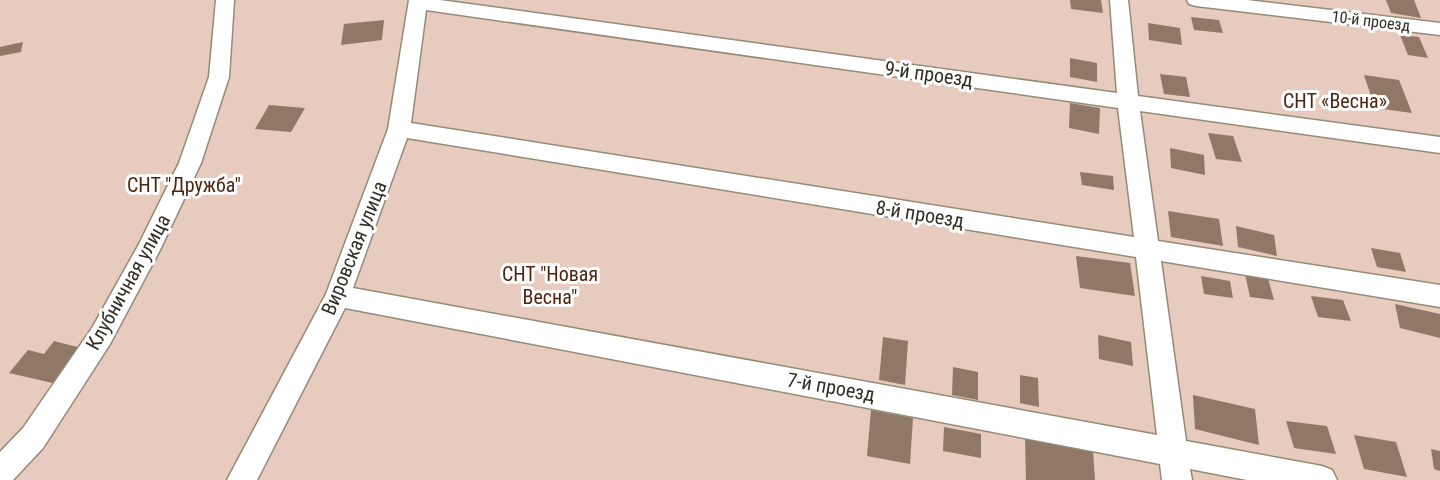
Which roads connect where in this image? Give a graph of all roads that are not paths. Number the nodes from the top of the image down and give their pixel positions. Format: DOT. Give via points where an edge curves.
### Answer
graph roads {
  1 [pos="225,0"];
  2 [pos="1119,0"];
  3 [pos="1196,0"];
  4 [pos="418,2"];
  5 [pos="1440,29"];
  6 [pos="1128,101"];
  7 [pos="399,129"];
  8 [pos="1440,145"];
  9 [pos="1149,251"];
  10 [pos="338,296"];
  11 [pos="1440,296"];
  12 [pos="1173,450"];
  13 [pos="0,473"];
  14 [pos="242,480"];
  15 [pos="1177,480"];
  16 [pos="1322,480"];
  1 -- 13 [label="street, Клубничная улица" via="219,77 190,164 101,336 33,438"];
  2 -- 6 [label="street"];
  3 -- 5 [label="street, 10-й проезд"];
  4 -- 6 [label="street, 9-й проезд"];
  4 -- 7 [label="street, Вировская улица"];
  6 -- 8 [label="street, 9-й проезд"];
  6 -- 9 [label="street"];
  7 -- 9 [label="street, 8-й проезд"];
  7 -- 10 [label="street, Вировская улица"];
  9 -- 11 [label="street, 8-й проезд"];
  9 -- 12 [label="street"];
  10 -- 12 [label="street, 7-й проезд"];
  10 -- 14 [label="street, Вировская улица"];
  12 -- 15 [label="street"];
  12 -- 16 [label="street, 7-й проезд"];
}
